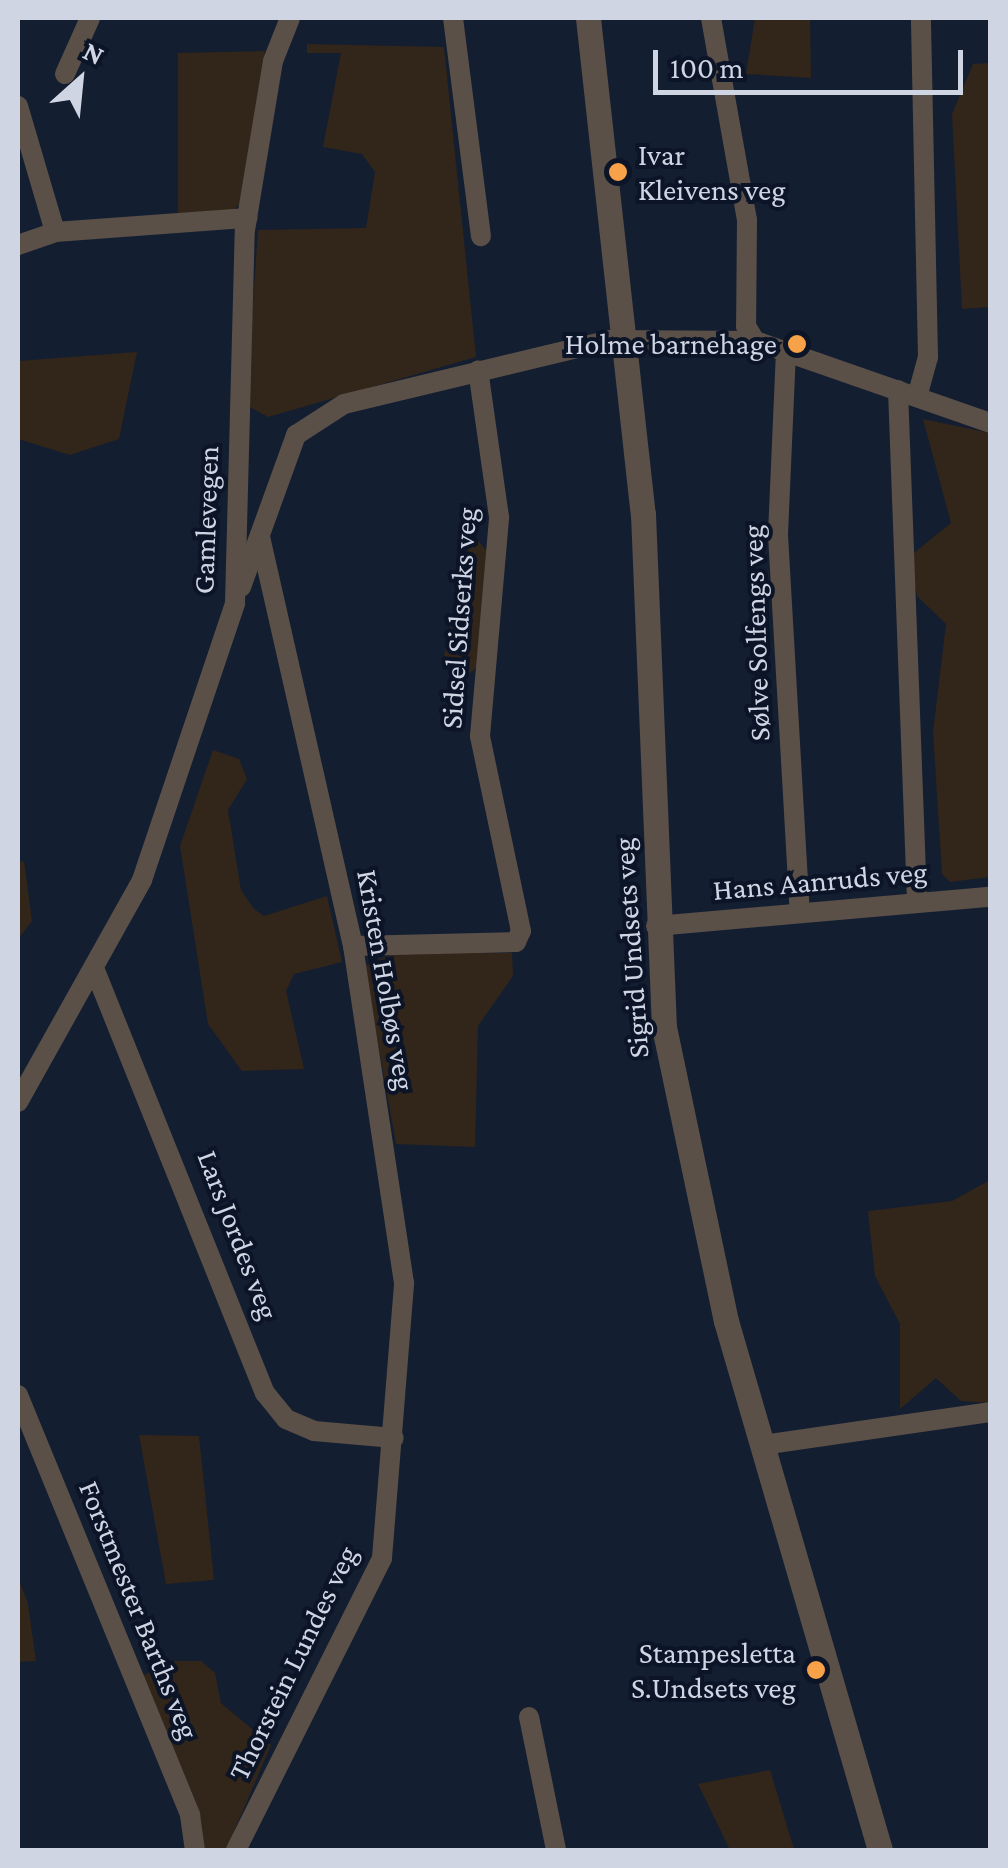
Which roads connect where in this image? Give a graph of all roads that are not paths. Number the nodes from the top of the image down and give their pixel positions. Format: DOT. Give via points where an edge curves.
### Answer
graph roads {
  1 [pos="90,18"];
  2 [pos="290,18"];
  3 [pos="453,18"];
  4 [pos="588,18"];
  5 [pos="711,18"];
  6 [pos="922,18"];
  7 [pos="64,74"];
  8 [pos="18,106"];
  9 [pos="247,218"];
  10 [pos="55,232"];
  11 [pos="481,236"];
  12 [pos="18,245"];
  13 [pos="624,338"];
  14 [pos="755,341"];
  15 [pos="786,351"];
  16 [pos="478,370"];
  17 [pos="907,394"];
  18 [pos="990,423"];
  19 [pos="260,538"];
  20 [pos="236,603"];
  21 [pos="990,897"];
  22 [pos="917,902"];
  23 [pos="800,912"];
  24 [pos="656,926"];
  25 [pos="353,946"];
  26 [pos="94,968"];
  27 [pos="18,1102"];
  28 [pos="18,1395"];
  29 [pos="990,1412"];
  30 [pos="394,1438"];
  31 [pos="762,1445"];
  32 [pos="529,1717"];
  33 [pos="195,1850"];
  34 [pos="236,1850"];
  35 [pos="556,1850"];
  36 [pos="880,1850"];
  1 -- 7 [label="street"];
  2 -- 9 [label="street, Gamlevegen" via="273,61"];
  3 -- 11 [label="street"];
  4 -- 13 [label="street, Sigrid Undsets veg"];
  5 -- 14 [label="street" via="747,220 746,326"];
  6 -- 17 [label="street" via="928,341"];
  8 -- 10 [label="street"];
  9 -- 10 [label="street"];
  9 -- 20 [label="street, Gamlevegen" via="236,348"];
  10 -- 12 [label="street"];
  13 -- 14 [label="street"];
  13 -- 16 [label="street"];
  13 -- 24 [label="street, Sigrid Undsets veg" via="652,674"];
  14 -- 15 [label="street"];
  15 -- 17 [label="street"];
  15 -- 23 [label="street, Sølve Solfengs veg" via="778,535"];
  16 -- 19 [label="street" via="344,404 296,435"];
  16 -- 25 [label="street, Sidsel Sidserks veg" via="499,517 480,736 521,930 516,942"];
  17 -- 18 [label="street"];
  17 -- 22 [label="street"];
  19 -- 20 [label="street"];
  19 -- 25 [label="street, Kristen Holbøs veg"];
  20 -- 26 [label="street, Gamlevegen" via="180,788"];
  21 -- 22 [label="street, Hans Aanruds veg"];
  22 -- 23 [label="street, Hans Aanruds veg"];
  23 -- 24 [label="street, Hans Aanruds veg"];
  24 -- 31 [label="street, Sigrid Undsets veg" via="664,1027 697,1205"];
  25 -- 30 [label="street, Kristen Holbøs veg" via="404,1283"];
  26 -- 27 [label="street, Gamlevegen"];
  26 -- 30 [label="street, Lars Jordes veg" via="265,1393 286,1419 314,1431"];
  28 -- 33 [label="street, Forstmester Barths veg" via="190,1815"];
  29 -- 31 [label="street"];
  30 -- 34 [label="street, Thorstein Lundes veg" via="382,1558"];
  31 -- 36 [label="street, Sigrid Undsets veg"];
  32 -- 35 [label="street"];
}
